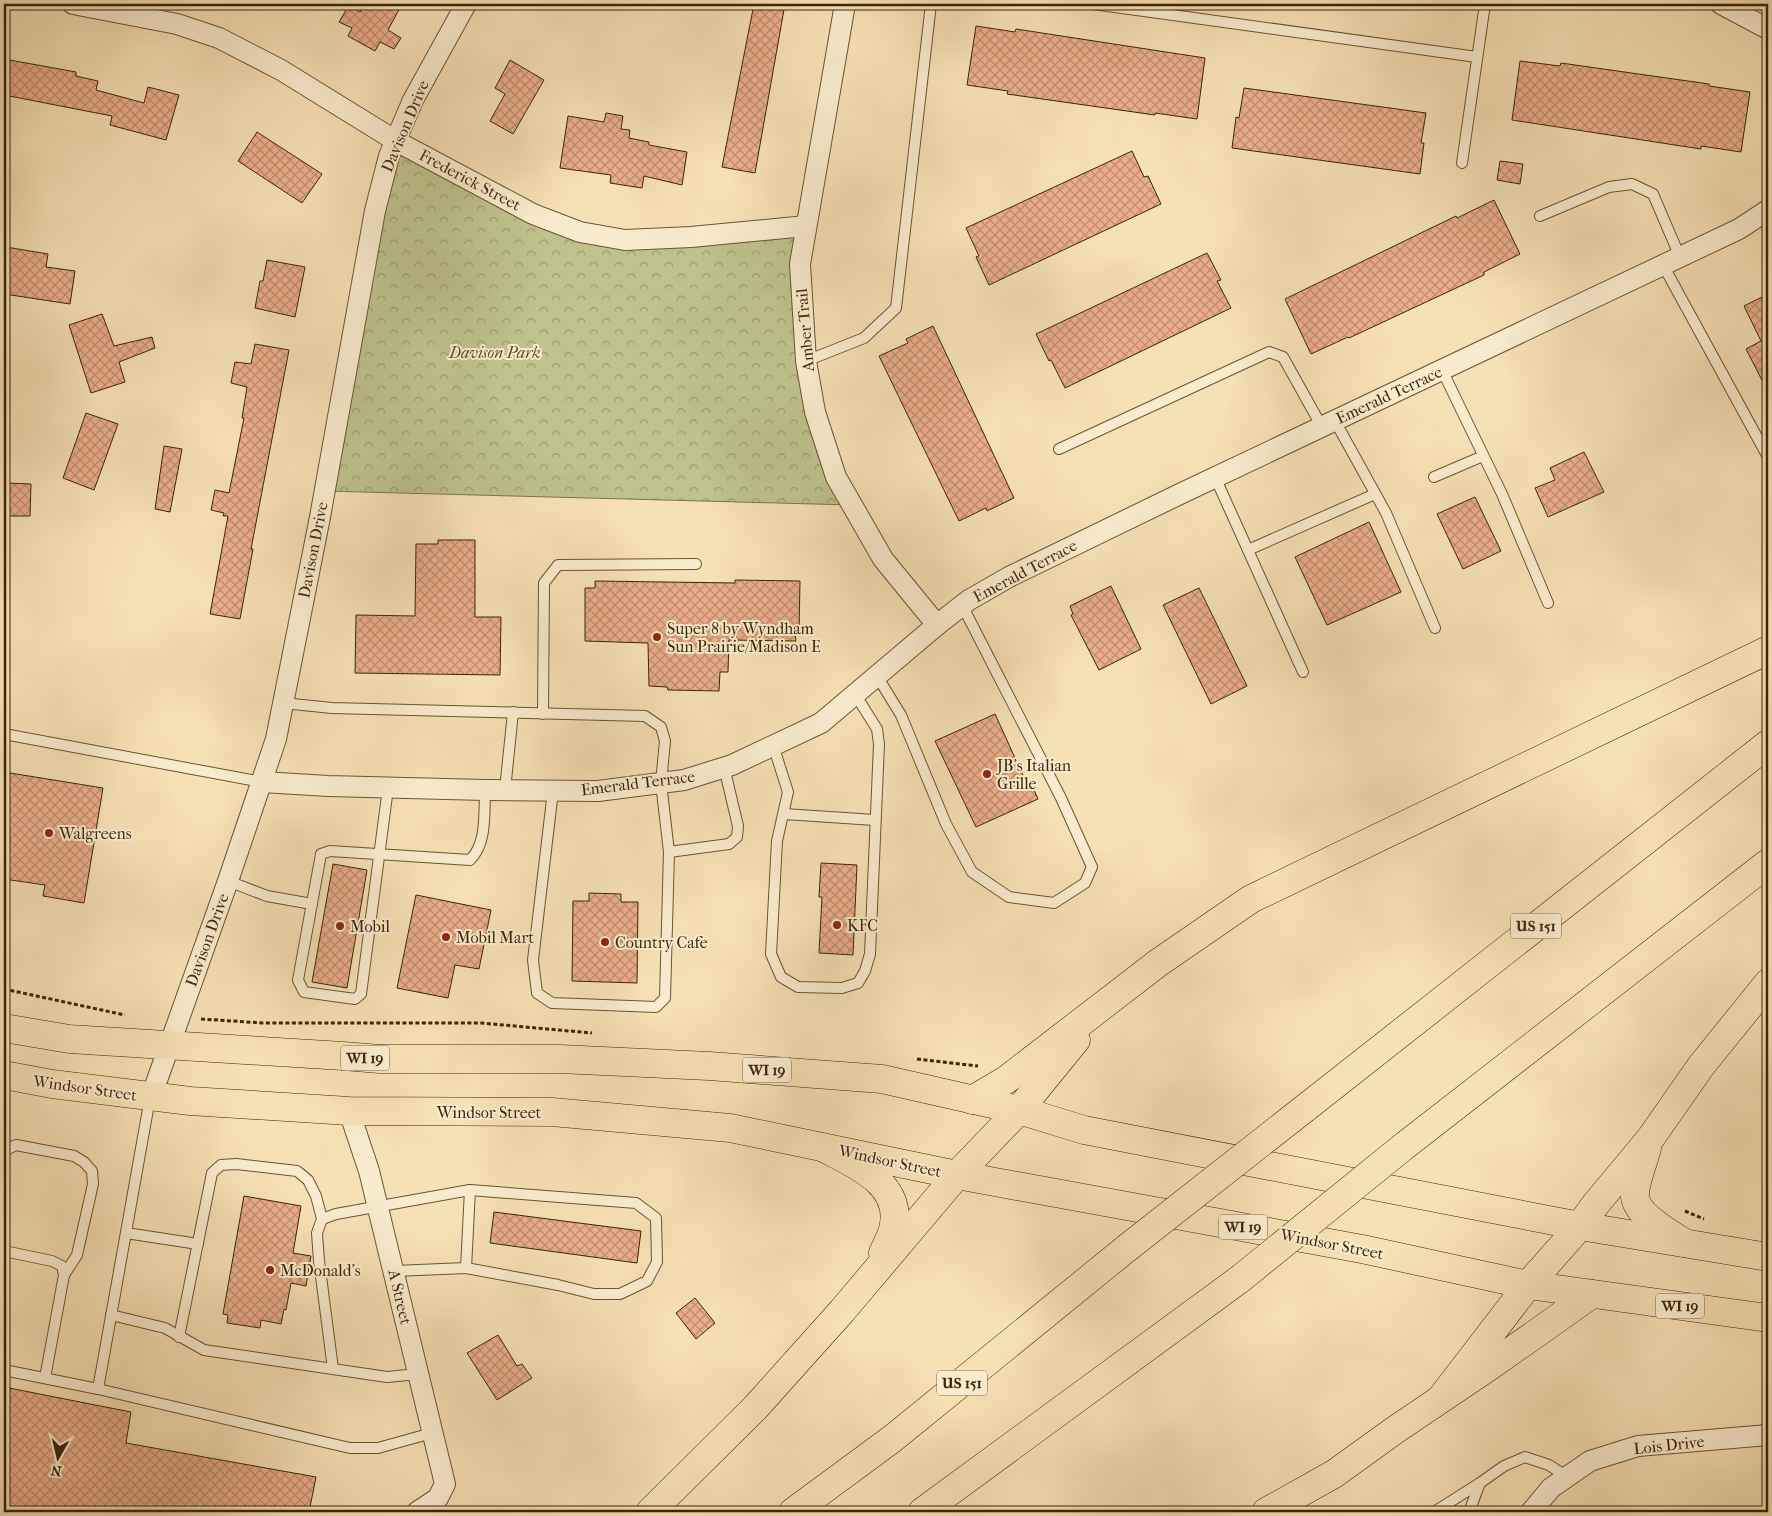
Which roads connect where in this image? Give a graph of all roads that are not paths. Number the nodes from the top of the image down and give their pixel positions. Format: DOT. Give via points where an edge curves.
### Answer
graph roads {
  1 [pos="73,4"];
  2 [pos="466,4"];
  3 [pos="845,4"];
  4 [pos="931,4"];
  5 [pos="1093,4"];
  6 [pos="1486,4"];
  7 [pos="1721,4"];
  8 [pos="1768,29"];
  9 [pos="1477,57"];
  10 [pos="396,140"];
  11 [pos="1462,162"];
  12 [pos="1768,210"];
  13 [pos="1540,216"];
  14 [pos="806,226"];
  15 [pos="1671,261"];
  16 [pos="806,362"];
  17 [pos="1442,370"];
  18 [pos="1328,424"];
  19 [pos="1058,449"];
  20 [pos="1484,456"];
  21 [pos="1768,457"];
  22 [pos="1215,477"];
  23 [pos="1434,477"];
  24 [pos="1375,494"];
  25 [pos="1248,550"];
  26 [pos="696,564"];
  27 [pos="1548,603"];
  28 [pos="962,605"];
  29 [pos="937,625"];
  30 [pos="1434,628"];
  31 [pos="1768,650"];
  32 [pos="1303,672"];
  33 [pos="876,676"];
  34 [pos="855,694"];
  35 [pos="283,703"];
  36 [pos="513,712"];
  37 [pos="543,714"];
  38 [pos="4,734"];
  39 [pos="1768,744"];
  40 [pos="773,746"];
  41 [pos="724,767"];
  42 [pos="262,782"];
  43 [pos="661,783"];
  44 [pos="388,788"];
  45 [pos="495,790"];
  46 [pos="553,791"];
  47 [pos="784,814"];
  48 [pos="875,820"];
  49 [pos="669,852"];
  50 [pos="380,855"];
  51 [pos="1768,863"];
  52 [pos="228,882"];
  53 [pos="312,904"];
  54 [pos="1768,983"];
  55 [pos="1109,1000"];
  56 [pos="4,1028"];
  57 [pos="170,1046"];
  58 [pos="4,1075"];
  59 [pos="150,1097"];
  60 [pos="972,1100"];
  61 [pos="1019,1110"];
  62 [pos="349,1111"];
  63 [pos="1650,1139"];
  64 [pos="822,1147"];
  65 [pos="6,1149"];
  66 [pos="957,1175"];
  67 [pos="470,1190"];
  68 [pos="378,1206"];
  69 [pos="322,1219"];
  70 [pos="1580,1226"];
  71 [pos="126,1232"];
  72 [pos="1685,1243"];
  73 [pos="198,1244"];
  74 [pos="4,1251"];
  75 [pos="1768,1257"];
  76 [pos="466,1268"];
  77 [pos="394,1271"];
  78 [pos="875,1272"];
  79 [pos="64,1275"];
  80 [pos="1528,1285"];
  81 [pos="1592,1294"];
  82 [pos="111,1316"];
  83 [pos="1768,1318"];
  84 [pos="179,1336"];
  85 [pos="333,1369"];
  86 [pos="4,1370"];
  87 [pos="418,1374"];
  88 [pos="45,1378"];
  89 [pos="98,1389"];
  90 [pos="1442,1396"];
  91 [pos="432,1433"];
  92 [pos="1768,1435"];
  93 [pos="1567,1477"];
  94 [pos="1480,1483"];
  95 [pos="417,1512"];
  96 [pos="650,1512"];
  97 [pos="793,1512"];
  98 [pos="922,1512"];
  99 [pos="1266,1512"];
  100 [pos="1434,1512"];
  101 [pos="1469,1512"];
  102 [pos="1531,1512"];
  1 -- 10 [label="street, Frederick Street" via="177,24 219,38 281,70"];
  2 -- 10 [label="street, Davison Drive" via="413,100"];
  3 -- 14 [label="street, Amber Trail"];
  4 -- 16 [label="lane" via="896,308 864,338"];
  5 -- 9 [label="lane"];
  6 -- 9 [label="lane"];
  7 -- 8 [label="street"];
  9 -- 11 [label="lane"];
  10 -- 14 [label="street, Frederick Street" via="533,214 580,232 625,240"];
  10 -- 35 [label="street, Davison Drive" via="375,211"];
  12 -- 15 [label="street, Emerald Terrace" via="1739,229"];
  13 -- 15 [label="lane" via="1609,187 1632,184 1652,194"];
  14 -- 16 [label="street, Amber Trail" via="800,264"];
  15 -- 17 [label="street, Emerald Terrace"];
  15 -- 21 [label="lane"];
  16 -- 29 [label="street, Amber Trail" via="815,412 836,477 883,559"];
  17 -- 18 [label="street, Emerald Terrace"];
  17 -- 20 [label="lane"];
  18 -- 19 [label="lane" via="1283,357 1269,352"];
  18 -- 22 [label="street, Emerald Terrace"];
  18 -- 24 [label="lane"];
  20 -- 23 [label="lane"];
  20 -- 27 [label="lane"];
  22 -- 25 [label="lane"];
  22 -- 28 [label="street, Emerald Terrace" via="1009,577"];
  24 -- 25 [label="lane"];
  24 -- 30 [label="lane"];
  25 -- 32 [label="lane"];
  26 -- 37 [label="lane" via="558,565 544,582"];
  28 -- 29 [label="street, Emerald Terrace"];
  28 -- 33 [label="lane" via="1061,798 1092,867 1085,883 1054,902 1008,897 972,872 946,824 901,715"];
  29 -- 33 [label="street, Emerald Terrace"];
  31 -- 55 [label="main road" via="1251,899"];
  33 -- 34 [label="street, Emerald Terrace"];
  34 -- 40 [label="street, Emerald Terrace" via="821,723"];
  34 -- 48 [label="lane" via="877,729"];
  35 -- 36 [label="lane" via="332,708"];
  35 -- 42 [label="street, Davison Drive"];
  36 -- 37 [label="lane"];
  36 -- 45 [label="lane"];
  37 -- 43 [label="lane" via="645,716 661,727 664,741"];
  38 -- 42 [label="lane"];
  39 -- 97 [label="main road, US 151, bridge" via="1127,1248 892,1439"];
  40 -- 41 [label="street, Emerald Terrace"];
  40 -- 47 [label="lane" via="788,792"];
  41 -- 43 [label="street, Emerald Terrace" via="684,780"];
  41 -- 49 [label="lane" via="738,826 737,837 729,844"];
  42 -- 44 [label="street, Emerald Terrace"];
  42 -- 52 [label="street, Davison Drive"];
  43 -- 46 [label="street, Emerald Terrace" via="598,791"];
  43 -- 49 [label="lane"];
  44 -- 45 [label="street, Emerald Terrace"];
  44 -- 50 [label="lane"];
  45 -- 46 [label="street, Emerald Terrace"];
  45 -- 50 [label="lane" via="477,853 470,860"];
  46 -- 49 [label="lane" via="533,960 537,993 552,1003 656,1007 665,998"];
  47 -- 48 [label="lane"];
  47 -- 48 [label="lane" via="777,841 771,954 781,977 798,987 842,988 858,983 865,970 870,954"];
  50 -- 53 [label="lane" via="330,851 321,854"];
  50 -- 53 [label="lane" via="361,994 355,999 304,992 298,980"];
  51 -- 98 [label="main road, bridge" via="1240,1279"];
  52 -- 53 [label="lane" via="267,896"];
  52 -- 57 [label="street, Davison Drive"];
  54 -- 63 [label="main road" via="1701,1066"];
  55 -- 60 [label="main road" via="1006,1080"];
  55 -- 61 [label="main road"];
  56 -- 57 [label="main road, WI 19" via="69,1039"];
  57 -- 59 [label="street, Davison Drive"];
  57 -- 60 [label="main road, WI 19" via="380,1058 560,1059 709,1066 882,1079"];
  58 -- 59 [label="main road, Windsor Street / WI 19"];
  59 -- 62 [label="main road, Windsor Street / WI 19"];
  59 -- 71 [label="lane"];
  60 -- 61 [label="main road, WI 19"];
  61 -- 66 [label="main road"];
  61 -- 70 [label="main road, WI 19" via="1084,1130"];
  62 -- 64 [label="main road, Windsor Street / WI 19" via="552,1112 730,1128"];
  62 -- 68 [label="street, A Street"];
  63 -- 70 [label="main road"];
  63 -- 72 [label="main road" via="1635,1198 1641,1210 1661,1228"];
  64 -- 66 [label="main road, Windsor Street / WI 19"];
  64 -- 78 [label="main road" via="868,1172 892,1200 894,1226"];
  65 -- 79 [label="lane" via="16,1145 74,1156 92,1171 93,1184 78,1255"];
  66 -- 78 [label="main road"];
  66 -- 80 [label="main road, Windsor Street / WI 19" via="1362,1248"];
  67 -- 68 [label="lane"];
  67 -- 76 [label="lane"];
  67 -- 76 [label="lane" via="636,1203 656,1218 657,1262 647,1281 620,1294 594,1294"];
  68 -- 69 [label="lane"];
  68 -- 77 [label="street, A Street"];
  69 -- 73 [label="lane" via="308,1180 297,1171 220,1165 212,1173"];
  69 -- 85 [label="lane" via="317,1233"];
  70 -- 72 [label="main road, WI 19"];
  70 -- 80 [label="main road"];
  71 -- 73 [label="lane"];
  71 -- 82 [label="lane"];
  72 -- 75 [label="main road, WI 19"];
  73 -- 84 [label="lane"];
  74 -- 79 [label="lane" via="52,1261 62,1266"];
  76 -- 77 [label="lane"];
  77 -- 87 [label="street, A Street"];
  78 -- 96 [label="main road" via="755,1408"];
  79 -- 88 [label="lane"];
  80 -- 81 [label="main road, Windsor Street / WI 19"];
  80 -- 90 [label="main road"];
  81 -- 83 [label="main road, Windsor Street / WI 19"];
  81 -- 90 [label="main road"];
  82 -- 84 [label="lane" via="164,1328"];
  82 -- 89 [label="lane"];
  84 -- 85 [label="lane" via="204,1350"];
  85 -- 87 [label="lane" via="387,1377"];
  86 -- 88 [label="lane"];
  87 -- 91 [label="street, A Street"];
  88 -- 89 [label="lane"];
  89 -- 91 [label="lane" via="350,1448 378,1448"];
  90 -- 99 [label="main road" via="1334,1474"];
  91 -- 95 [label="street, A Street" via="445,1484 438,1498"];
  92 -- 93 [label="street, Lois Drive" via="1638,1446 1590,1461"];
  93 -- 94 [label="lane" via="1549,1465 1525,1457 1504,1466"];
  93 -- 102 [label="street, Lois Drive" via="1550,1488"];
  94 -- 100 [label="lane"];
  94 -- 101 [label="lane"];
}
